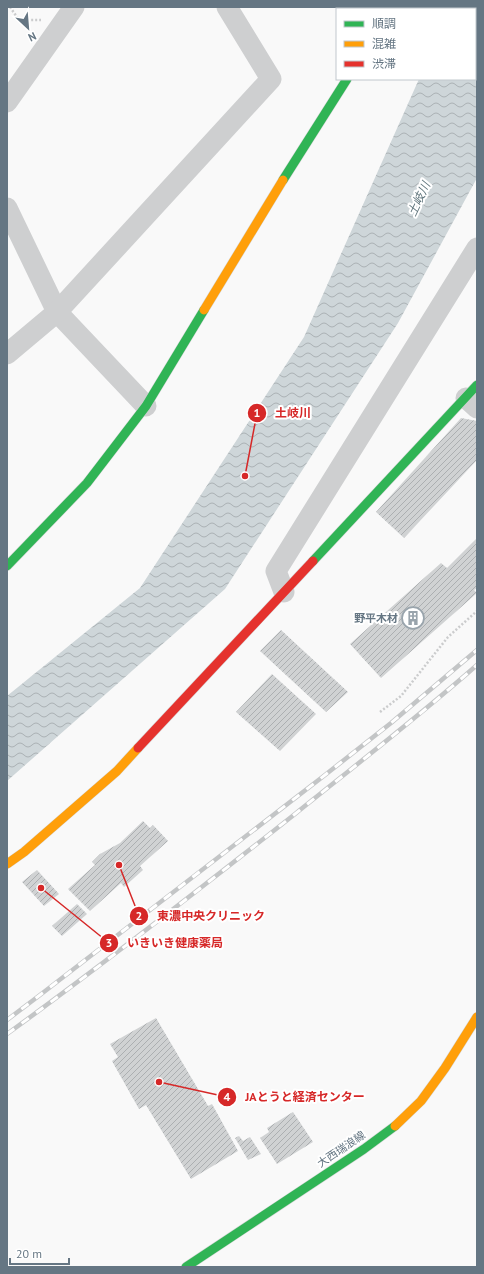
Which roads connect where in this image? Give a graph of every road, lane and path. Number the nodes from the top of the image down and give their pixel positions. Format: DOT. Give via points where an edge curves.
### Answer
graph roads {
  1 [pos="10,7"];
  2 [pos="227,7"];
  3 [pos="70,13"];
  4 [pos="346,80"];
  5 [pos="7,102"];
  6 [pos="7,208"];
  7 [pos="477,248"];
  8 [pos="57,312"];
  9 [pos="7,354"];
  10 [pos="473,397"];
  11 [pos="146,406"];
  12 [pos="7,566"];
  13 [pos="284,592"];
  14 [pos="477,611"];
  15 [pos="380,712"];
  16 [pos="7,864"];
  17 [pos="477,1017"];
  18 [pos="186,1267"];
  1 -- 3 [label="path" via="19,20"];
  2 -- 8 [label="street" via="270,79"];
  3 -- 5 [label="street"];
  4 -- 11 [label="street"];
  6 -- 8 [label="street"];
  7 -- 13 [label="street" via="276,571"];
  8 -- 9 [label="street"];
  8 -- 11 [label="street"];
  10 -- 13 [label="street"];
  11 -- 12 [label="street" via="87,483"];
  13 -- 16 [label="street" via="117,771"];
  14 -- 15 [label="path" via="448,637 401,696"];
  17 -- 18 [label="street, 大西瑞浪線" via="446,1068 425,1095 393,1128"];
}
